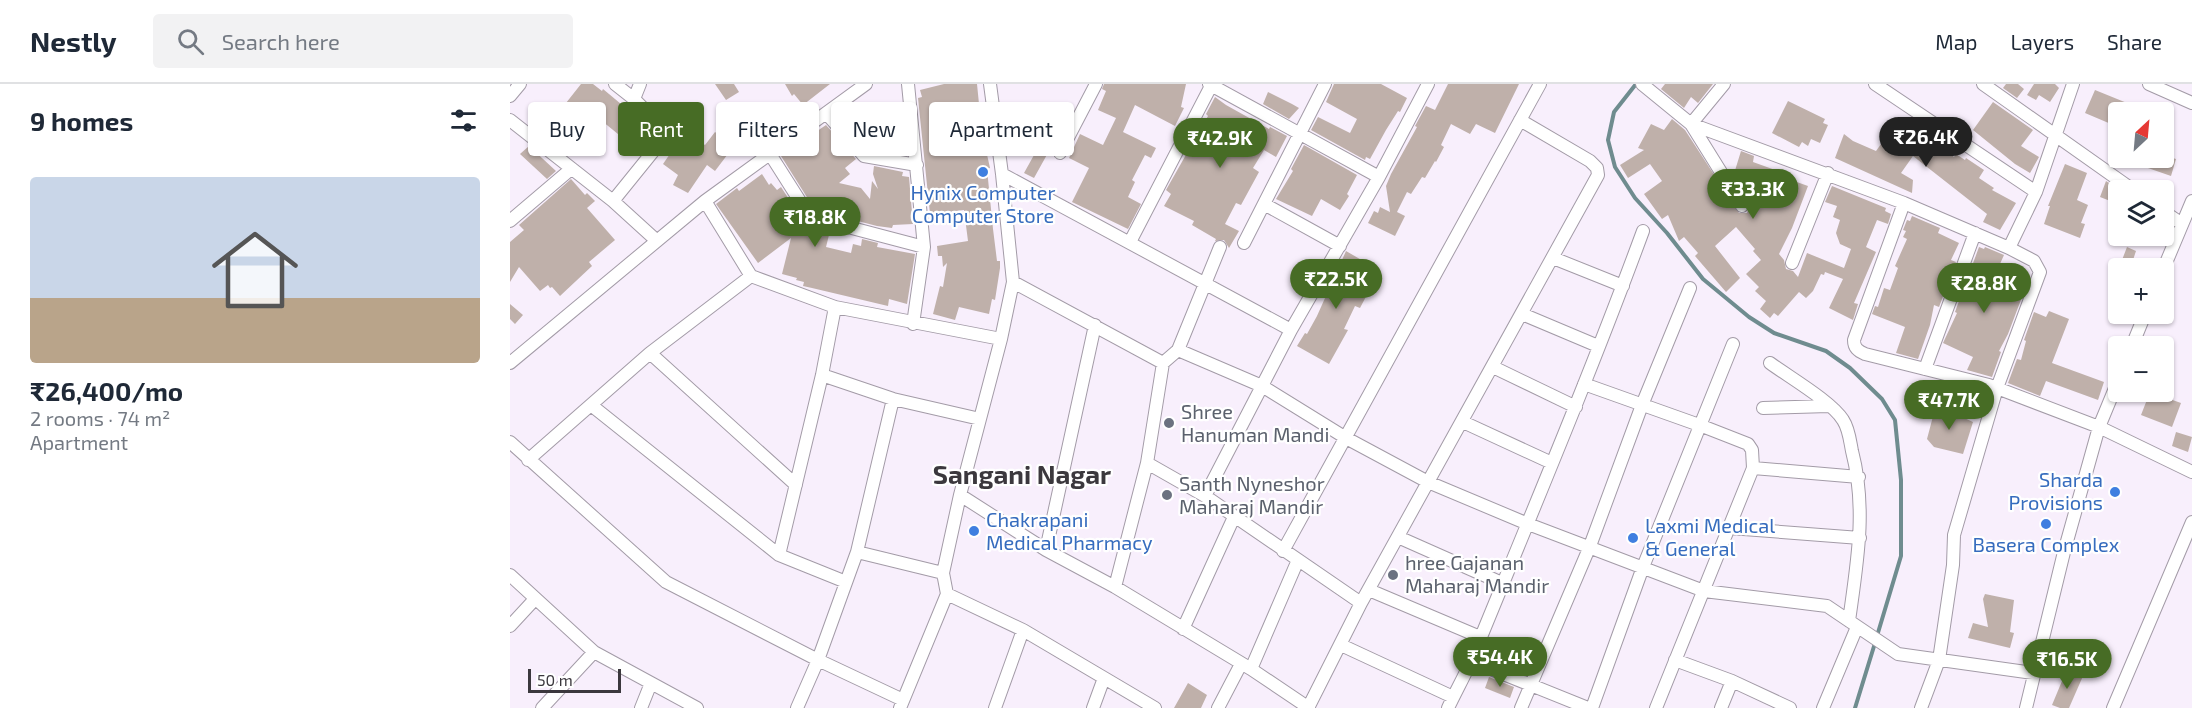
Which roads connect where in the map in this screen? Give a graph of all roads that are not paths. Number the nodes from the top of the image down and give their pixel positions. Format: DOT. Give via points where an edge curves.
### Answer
graph roads {
  1 [pos="520,84"];
  2 [pos="615,84"];
  3 [pos="640,84"];
  4 [pos="866,84"];
  5 [pos="908,84"];
  6 [pos="990,84"];
  7 [pos="1096,84"];
  8 [pos="1211,84"];
  9 [pos="1325,84"];
  10 [pos="1428,84"];
  11 [pos="1539,84"];
  12 [pos="1724,84"];
  13 [pos="1875,84"];
  14 [pos="1983,84"];
  15 [pos="2073,84"];
  16 [pos="2149,84"];
  17 [pos="1645,87"];
  18 [pos="510,96"];
  19 [pos="634,99"];
  20 [pos="2192,103"];
  21 [pos="826,113"];
  22 [pos="819,118"];
  23 [pos="510,120"];
  24 [pos="1520,120"];
  25 [pos="1691,124"];
  26 [pos="1074,126"];
  27 [pos="1301,133"];
  28 [pos="2055,135"];
  29 [pos="767,156"];
  30 [pos="771,156"];
  31 [pos="917,165"];
  32 [pos="571,169"];
  33 [pos="1828,173"];
  34 [pos="1002,174"];
  35 [pos="1379,177"];
  36 [pos="2119,180"];
  37 [pos="2036,192"];
  38 [pos="613,201"];
  39 [pos="705,201"];
  40 [pos="2192,201"];
  41 [pos="1904,203"];
  42 [pos="1264,204"];
  43 [pos="1742,206"];
  44 [pos="2174,219"];
  45 [pos="510,221"];
  46 [pos="2182,224"];
  47 [pos="1643,231"];
  48 [pos="1975,233"];
  49 [pos="657,241"];
  50 [pos="1130,242"];
  51 [pos="1244,243"];
  52 [pos="1340,246"];
  53 [pos="924,247"];
  54 [pos="1220,247"];
  55 [pos="2009,248"];
  56 [pos="1552,258"];
  57 [pos="2168,258"];
  58 [pos="1792,263"];
  59 [pos="751,276"];
  60 [pos="1012,282"];
  61 [pos="1204,282"];
  62 [pos="1623,286"];
  63 [pos="1690,288"];
  64 [pos="835,307"];
  65 [pos="1522,314"];
  66 [pos="913,324"];
  67 [pos="1095,325"];
  68 [pos="1291,330"];
  69 [pos="1001,339"];
  70 [pos="1733,344"];
  71 [pos="1598,346"];
  72 [pos="1178,350"];
  73 [pos="651,353"];
  74 [pos="510,363"];
  75 [pos="1163,363"];
  76 [pos="1770,363"];
  77 [pos="1493,367"];
  78 [pos="1925,369"];
  79 [pos="822,375"];
  80 [pos="1584,384"];
  81 [pos="1262,386"];
  82 [pos="1997,388"];
  83 [pos="893,399"];
  84 [pos="2109,402"];
  85 [pos="591,405"];
  86 [pos="1642,405"];
  87 [pos="1830,406"];
  88 [pos="1576,407"];
  89 [pos="1763,408"];
  90 [pos="980,419"];
  91 [pos="1463,422"];
  92 [pos="1702,426"];
  93 [pos="2099,427"];
  94 [pos="1346,438"];
  95 [pos="510,442"];
  96 [pos="528,460"];
  97 [pos="1147,463"];
  98 [pos="1552,463"];
  99 [pos="1753,468"];
  100 [pos="2192,472"];
  101 [pos="1859,477"];
  102 [pos="1428,482"];
  103 [pos="796,485"];
  104 [pos="960,495"];
  105 [pos="1205,496"];
  106 [pos="1234,517"];
  107 [pos="2192,522"];
  108 [pos="1528,524"];
  109 [pos="1730,528"];
  110 [pos="1398,537"];
  111 [pos="1860,538"];
  112 [pos="1590,546"];
  113 [pos="1046,550"];
  114 [pos="1283,551"];
  115 [pos="857,552"];
  116 [pos="779,555"];
  117 [pos="1298,560"];
  118 [pos="1643,567"];
  119 [pos="943,573"];
  120 [pos="510,575"];
  121 [pos="846,582"];
  122 [pos="1504,584"];
  123 [pos="1115,587"];
  124 [pos="1369,590"];
  125 [pos="1704,591"];
  126 [pos="947,594"];
  127 [pos="535,599"];
  128 [pos="1361,603"];
  129 [pos="510,626"];
  130 [pos="1857,626"];
  131 [pos="1183,629"];
  132 [pos="1023,630"];
  133 [pos="1480,637"];
  134 [pos="1341,645"];
  135 [pos="594,652"];
  136 [pos="818,660"];
  137 [pos="1675,660"];
  138 [pos="1939,660"];
  139 [pos="1471,661"];
  140 [pos="1246,667"];
  141 [pos="2033,673"];
  142 [pos="1104,678"];
  143 [pos="1732,681"];
  144 [pos="651,683"];
  145 [pos="1530,684"];
  146 [pos="1451,702"];
  147 [pos="902,704"];
  148 [pos="542,708"];
  149 [pos="641,708"];
  150 [pos="698,708"];
  151 [pos="797,708"];
  152 [pos="996,708"];
  153 [pos="1093,708"];
  154 [pos="1155,708"];
  155 [pos="1218,708"];
  156 [pos="1309,708"];
  157 [pos="1521,708"];
  158 [pos="1590,708"];
  159 [pos="1656,708"];
  160 [pos="1721,708"];
  161 [pos="1791,708"];
  162 [pos="1823,708"];
  163 [pos="1922,708"];
  164 [pos="2026,708"];
  165 [pos="2113,708"];
  1 -- 18 [label="street"];
  2 -- 19 [label="street"];
  3 -- 19 [label="street"];
  4 -- 21 [label="street"];
  5 -- 31 [label="street"];
  6 -- 34 [label="street"];
  7 -- 26 [label="street"];
  8 -- 27 [label="street"];
  8 -- 50 [label="street"];
  9 -- 27 [label="street"];
  10 -- 35 [label="street"];
  11 -- 24 [label="street"];
  12 -- 25 [label="street"];
  13 -- 37 [label="street"];
  14 -- 28 [label="street"];
  15 -- 28 [label="street"];
  16 -- 20 [label="street"];
  17 -- 25 [label="street"];
  19 -- 38 [label="street" via="668,133"];
  21 -- 22 [label="street"];
  21 -- 31 [label="street" via="864,156"];
  23 -- 32 [label="street"];
  24 -- 56 [label="street" via="1597,168 1598,175"];
  24 -- 94 [label="street"];
  25 -- 33 [label="street"];
  25 -- 43 [label="street"];
  27 -- 35 [label="street"];
  27 -- 42 [label="street"];
  28 -- 36 [label="street"];
  28 -- 37 [label="street"];
  29 -- 39 [label="street"];
  30 -- 53 [label="street" via="810,217"];
  31 -- 53 [label="street"];
  32 -- 38 [label="street"];
  32 -- 45 [label="street"];
  33 -- 41 [label="street"];
  33 -- 58 [label="street"];
  34 -- 50 [label="street"];
  34 -- 60 [label="street"];
  35 -- 52 [label="street"];
  37 -- 55 [label="street"];
  38 -- 49 [label="street"];
  39 -- 49 [label="street"];
  39 -- 59 [label="street"];
  40 -- 46 [label="street"];
  41 -- 48 [label="street"];
  41 -- 78 [label="street" via="1854,345 1865,354"];
  42 -- 51 [label="street"];
  42 -- 52 [label="street"];
  44 -- 46 [label="street"];
  46 -- 57 [label="street"];
  47 -- 62 [label="street"];
  48 -- 55 [label="street"];
  48 -- 78 [label="street"];
  49 -- 74 [label="street"];
  50 -- 61 [label="street"];
  52 -- 68 [label="street"];
  53 -- 66 [label="street"];
  54 -- 61 [label="street"];
  55 -- 82 [label="street" via="2034,261 2040,272"];
  56 -- 62 [label="street"];
  56 -- 65 [label="street"];
  59 -- 64 [label="street"];
  59 -- 73 [label="street"];
  60 -- 67 [label="street"];
  60 -- 69 [label="street"];
  61 -- 68 [label="street"];
  61 -- 72 [label="street"];
  62 -- 71 [label="street"];
  63 -- 86 [label="street"];
  64 -- 66 [label="street"];
  64 -- 79 [label="street"];
  65 -- 71 [label="street"];
  65 -- 77 [label="street"];
  66 -- 69 [label="street"];
  67 -- 75 [label="street"];
  67 -- 113 [label="street"];
  68 -- 81 [label="street"];
  69 -- 90 [label="street"];
  70 -- 92 [label="street"];
  71 -- 80 [label="street"];
  72 -- 75 [label="street"];
  72 -- 81 [label="street"];
  73 -- 85 [label="street"];
  73 -- 103 [label="street"];
  75 -- 97 [label="street"];
  76 -- 87 [label="street"];
  77 -- 88 [label="street"];
  77 -- 91 [label="street"];
  78 -- 82 [label="street"];
  79 -- 83 [label="street"];
  79 -- 103 [label="street"];
  80 -- 86 [label="street"];
  80 -- 88 [label="street"];
  81 -- 94 [label="street"];
  81 -- 105 [label="street"];
  82 -- 93 [label="street"];
  82 -- 138 [label="street" via="1954,535"];
  83 -- 90 [label="street"];
  83 -- 115 [label="street"];
  84 -- 93 [label="street"];
  85 -- 96 [label="street"];
  85 -- 116 [label="street"];
  86 -- 92 [label="street"];
  86 -- 112 [label="street"];
  87 -- 89 [label="street"];
  87 -- 101 [label="street" via="1843,420"];
  88 -- 98 [label="street"];
  90 -- 104 [label="street"];
  91 -- 98 [label="street"];
  91 -- 102 [label="street"];
  92 -- 99 [label="street" via="1748,444"];
  92 -- 118 [label="street"];
  93 -- 100 [label="street"];
  93 -- 141 [label="street"];
  94 -- 102 [label="street"];
  94 -- 114 [label="street"];
  95 -- 96 [label="street"];
  96 -- 136 [label="street" via="666,582"];
  97 -- 105 [label="street"];
  97 -- 123 [label="street"];
  98 -- 108 [label="street"];
  99 -- 101 [label="street"];
  99 -- 109 [label="street"];
  101 -- 111 [label="street"];
  102 -- 108 [label="street"];
  102 -- 110 [label="street"];
  103 -- 116 [label="street"];
  104 -- 113 [label="street"];
  104 -- 119 [label="street"];
  105 -- 106 [label="street"];
  106 -- 114 [label="street"];
  106 -- 131 [label="street"];
  107 -- 165 [label="street"];
  108 -- 112 [label="street"];
  108 -- 122 [label="street"];
  109 -- 111 [label="street"];
  109 -- 125 [label="street"];
  110 -- 122 [label="street"];
  110 -- 124 [label="street"];
  111 -- 130 [label="street"];
  112 -- 118 [label="street"];
  112 -- 145 [label="street"];
  113 -- 123 [label="street"];
  114 -- 117 [label="street"];
  115 -- 119 [label="street"];
  115 -- 121 [label="street"];
  116 -- 121 [label="street"];
  117 -- 128 [label="street"];
  117 -- 140 [label="street"];
  118 -- 125 [label="street"];
  118 -- 158 [label="street"];
  119 -- 126 [label="street"];
  120 -- 127 [label="street"];
  121 -- 136 [label="street"];
  122 -- 133 [label="street"];
  123 -- 131 [label="street"];
  124 -- 128 [label="street"];
  124 -- 133 [label="street"];
  125 -- 130 [label="street" via="1827,606"];
  125 -- 137 [label="street"];
  126 -- 132 [label="street"];
  126 -- 147 [label="street"];
  127 -- 129 [label="street"];
  127 -- 135 [label="street"];
  128 -- 134 [label="street"];
  130 -- 138 [label="street" via="1898,654"];
  130 -- 162 [label="street"];
  131 -- 140 [label="street"];
  132 -- 142 [label="street"];
  132 -- 152 [label="street"];
  133 -- 139 [label="street"];
  134 -- 146 [label="street"];
  134 -- 156 [label="street"];
  135 -- 144 [label="street"];
  135 -- 148 [label="street"];
  136 -- 147 [label="street"];
  136 -- 151 [label="street"];
  137 -- 143 [label="street"];
  137 -- 159 [label="street"];
  138 -- 141 [label="street"];
  138 -- 163 [label="street"];
  139 -- 145 [label="street"];
  139 -- 146 [label="street"];
  140 -- 155 [label="street"];
  140 -- 156 [label="street"];
  141 -- 164 [label="street"];
  142 -- 153 [label="street"];
  142 -- 154 [label="street"];
  143 -- 160 [label="street"];
  143 -- 161 [label="street"];
  144 -- 149 [label="street"];
  144 -- 150 [label="street"];
  145 -- 157 [label="street"];
  145 -- 158 [label="street"];
}
